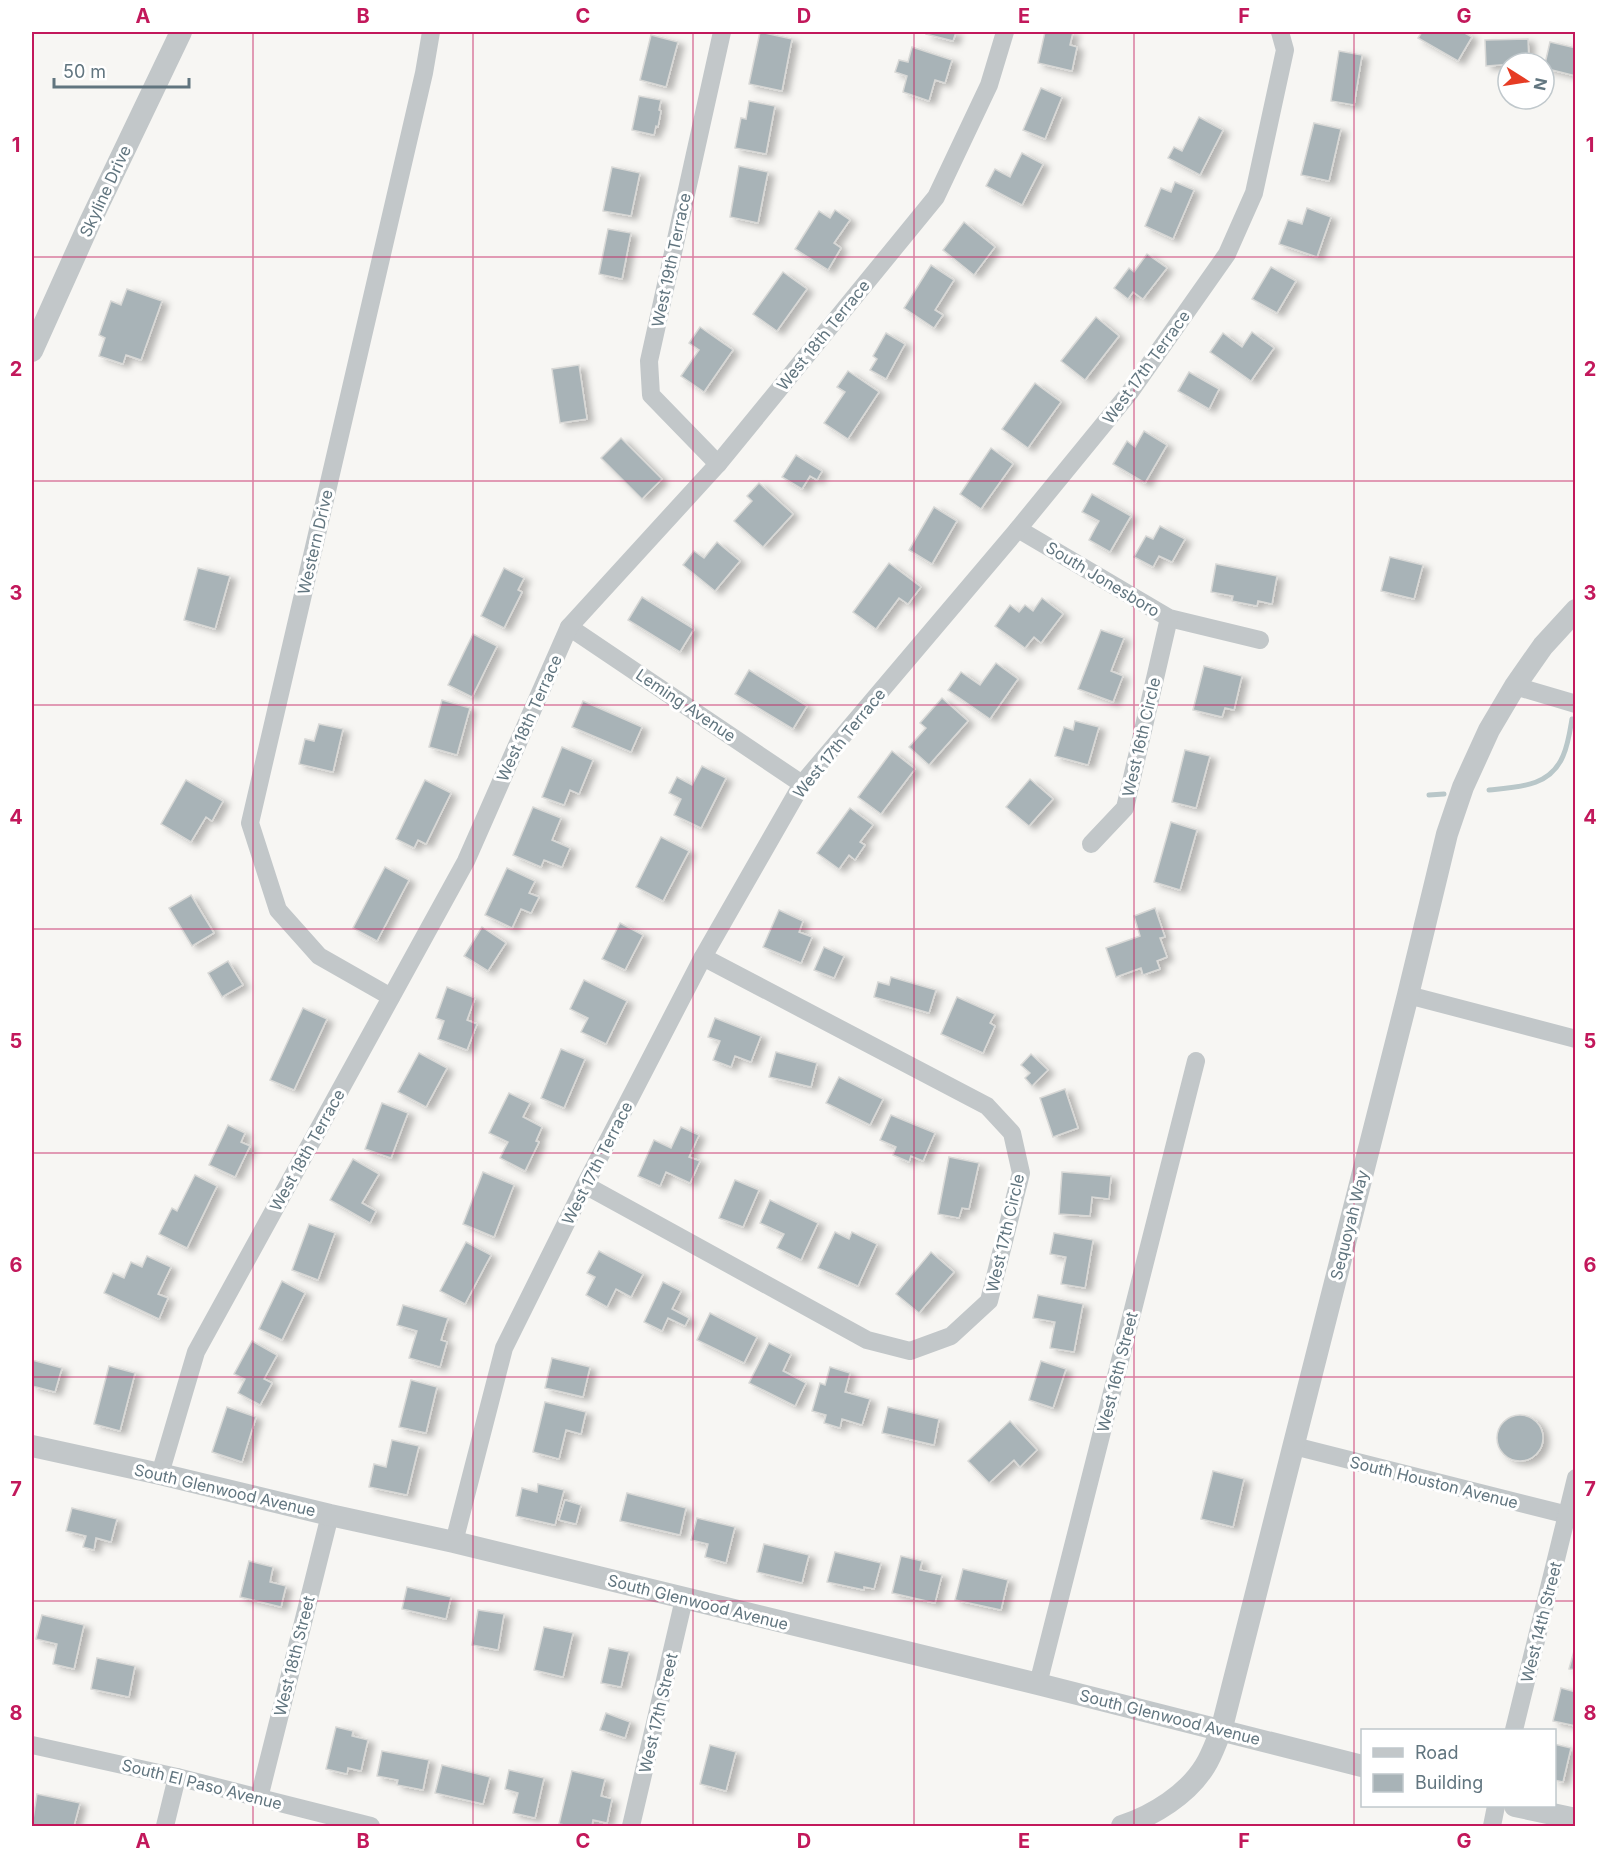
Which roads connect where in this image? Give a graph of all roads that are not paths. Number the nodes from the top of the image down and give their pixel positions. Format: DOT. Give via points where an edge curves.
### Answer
graph roads {
  1 [pos="181,32"];
  2 [pos="431,32"];
  3 [pos="722,32"];
  4 [pos="1005,32"];
  5 [pos="1280,32"];
  6 [pos="32,351"];
  7 [pos="718,464"];
  8 [pos="1018,529"];
  9 [pos="1575,610"];
  10 [pos="1169,618"];
  11 [pos="570,627"];
  12 [pos="1260,640"];
  13 [pos="1515,686"];
  14 [pos="1575,704"];
  15 [pos="802,784"];
  16 [pos="1091,844"];
  17 [pos="703,957"];
  18 [pos="1408,994"];
  19 [pos="391,997"];
  20 [pos="1575,1039"];
  21 [pos="1196,1061"];
  22 [pos="585,1185"];
  23 [pos="32,1446"];
  24 [pos="1294,1446"];
  25 [pos="160,1474"];
  26 [pos="1575,1478"];
  27 [pos="330,1515"];
  28 [pos="1571,1516"];
  29 [pos="454,1542"];
  30 [pos="684,1599"];
  31 [pos="1038,1684"];
  32 [pos="1515,1729"];
  33 [pos="1221,1731"];
  34 [pos="32,1745"];
  35 [pos="1361,1767"];
  36 [pos="177,1777"];
  37 [pos="259,1798"];
  38 [pos="1496,1807"];
  39 [pos="1520,1807"];
  40 [pos="1575,1819"];
  41 [pos="165,1827"];
  42 [pos="371,1827"];
  43 [pos="631,1827"];
  44 [pos="1122,1827"];
  45 [pos="1492,1827"];
  1 -- 6 [label="street, Skyline Drive"];
  2 -- 19 [label="street, Western Drive" via="250,823 278,910 319,956"];
  3 -- 7 [label="street, West 19th Terrace" via="649,361 651,395"];
  4 -- 7 [label="street, West 18th Terrace" via="988,85 936,197"];
  5 -- 8 [label="street, West 17th Terrace" via="1284,50 1254,194 1227,254 1130,392"];
  7 -- 11 [label="street, West 18th Terrace"];
  8 -- 10 [label="street, South Jonesboro"];
  8 -- 15 [label="street, West 17th Terrace"];
  9 -- 13 [label="street, Sequoyah Way"];
  10 -- 12 [label="street, South Jonesboro"];
  10 -- 16 [label="street, West 16th Circle" via="1125,808"];
  11 -- 15 [label="street, Leming Avenue"];
  11 -- 19 [label="street, West 18th Terrace" via="466,861"];
  13 -- 14 [label="street"];
  13 -- 18 [label="street, Sequoyah Way" via="1463,787 1447,834"];
  15 -- 17 [label="street, West 17th Terrace"];
  17 -- 22 [label="street, West 17th Terrace"];
  17 -- 22 [label="street, West 17th Circle" via="987,1106 1012,1133 1021,1173 989,1301 951,1336 910,1351 867,1340"];
  18 -- 20 [label="street"];
  18 -- 24 [label="street, Sequoyah Way"];
  19 -- 25 [label="street, West 18th Terrace" via="196,1352"];
  21 -- 31 [label="street, West 16th Street"];
  22 -- 29 [label="street, West 17th Terrace" via="504,1348"];
  23 -- 25 [label="street, South Glenwood Avenue"];
  24 -- 28 [label="street, South Houston Avenue"];
  24 -- 33 [label="street, Sequoyah Way"];
  25 -- 27 [label="street, South Glenwood Avenue"];
  26 -- 28 [label="street, West 14th Street"];
  27 -- 29 [label="street, South Glenwood Avenue"];
  27 -- 37 [label="street, West 18th Street"];
  28 -- 32 [label="street, West 14th Street"];
  29 -- 30 [label="street, South Glenwood Avenue"];
  30 -- 31 [label="street, South Glenwood Avenue"];
  30 -- 43 [label="street, West 17th Street"];
  31 -- 33 [label="street, South Glenwood Avenue"];
  33 -- 35 [label="street, South Glenwood Avenue"];
  33 -- 44 [label="street, Sequoyah Way" via="1205,1766 1184,1791 1155,1812"];
  34 -- 36 [label="street, South El Paso Avenue"];
  36 -- 37 [label="street, South El Paso Avenue"];
  36 -- 41 [label="street"];
  37 -- 42 [label="street, South El Paso Avenue"];
  38 -- 45 [label="street"];
  39 -- 40 [label="street"];
}
